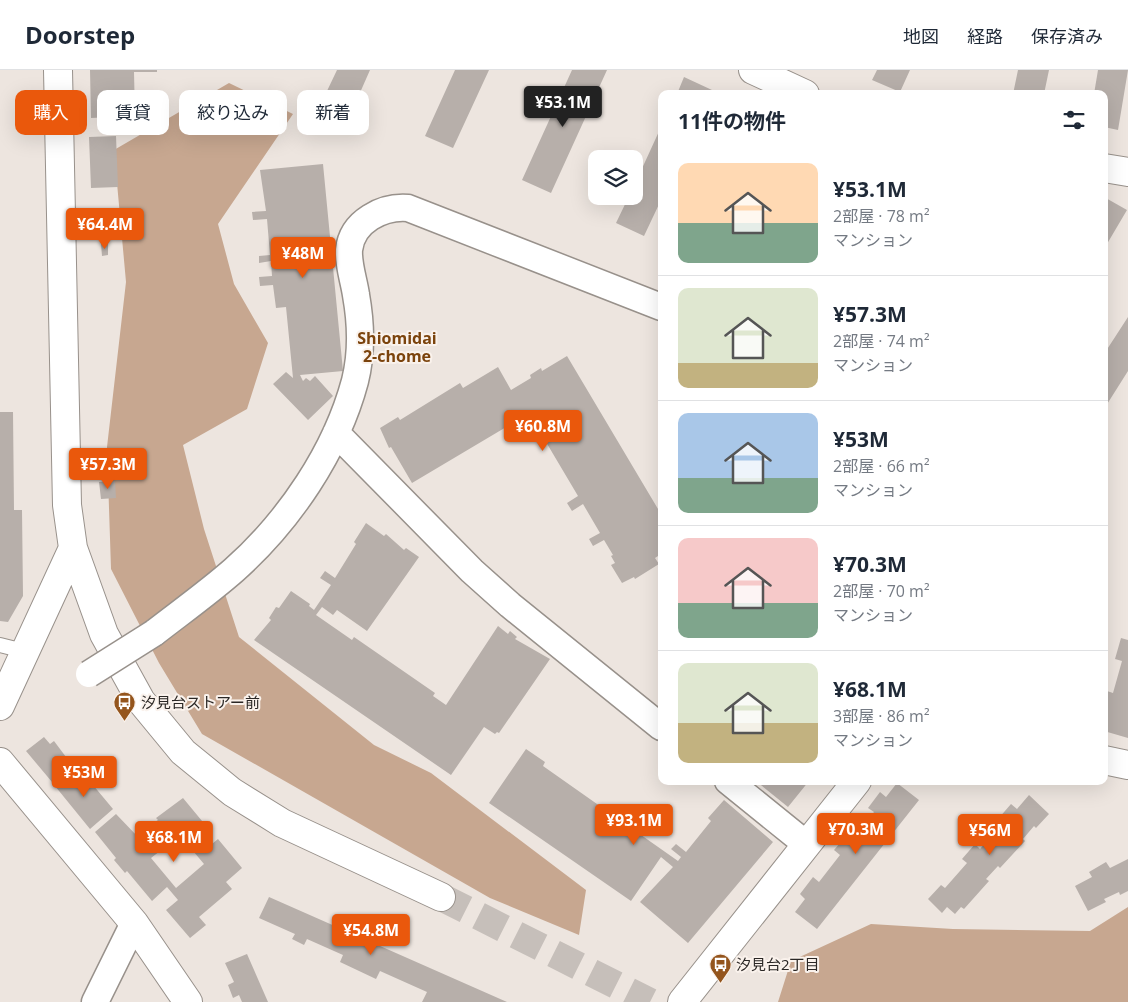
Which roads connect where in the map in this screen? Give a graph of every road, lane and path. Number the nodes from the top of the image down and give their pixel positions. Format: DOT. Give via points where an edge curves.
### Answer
graph roads {
  1 [pos="58,70"];
  2 [pos="753,70"];
  3 [pos="796,90"];
  4 [pos="1108,169"];
  5 [pos="1128,172"];
  6 [pos="658,306"];
  7 [pos="336,433"];
  8 [pos="73,548"];
  9 [pos="12,648"];
  10 [pos="89,674"];
  11 [pos="0,706"];
  12 [pos="658,725"];
  13 [pos="1108,761"];
  14 [pos="0,762"];
  15 [pos="1128,765"];
  16 [pos="733,785"];
  17 [pos="853,785"];
  18 [pos="806,844"];
  19 [pos="441,897"];
  20 [pos="134,923"];
  21 [pos="95,1002"];
  22 [pos="188,1002"];
  23 [pos="682,1002"];
  1 -- 8 [label="street" via="67,505"];
  2 -- 3 [label="street"];
  4 -- 5 [label="street"];
  6 -- 7 [label="street" via="408,208 394,207 378,212 365,221 354,236 350,250 360,347 350,400"];
  7 -- 10 [label="street, bridge" via="297,499 234,569 154,633"];
  7 -- 12 [label="street" via="491,588"];
  8 -- 9 [label="street"];
  8 -- 19 [label="street" via="104,634 141,701 184,752 232,792 282,823"];
  9 -- 11 [label="street"];
  13 -- 15 [label="street"];
  14 -- 20 [label="street"];
  16 -- 18 [label="street"];
  17 -- 18 [label="street"];
  18 -- 23 [label="street"];
  20 -- 21 [label="street"];
  20 -- 22 [label="street"];
}
